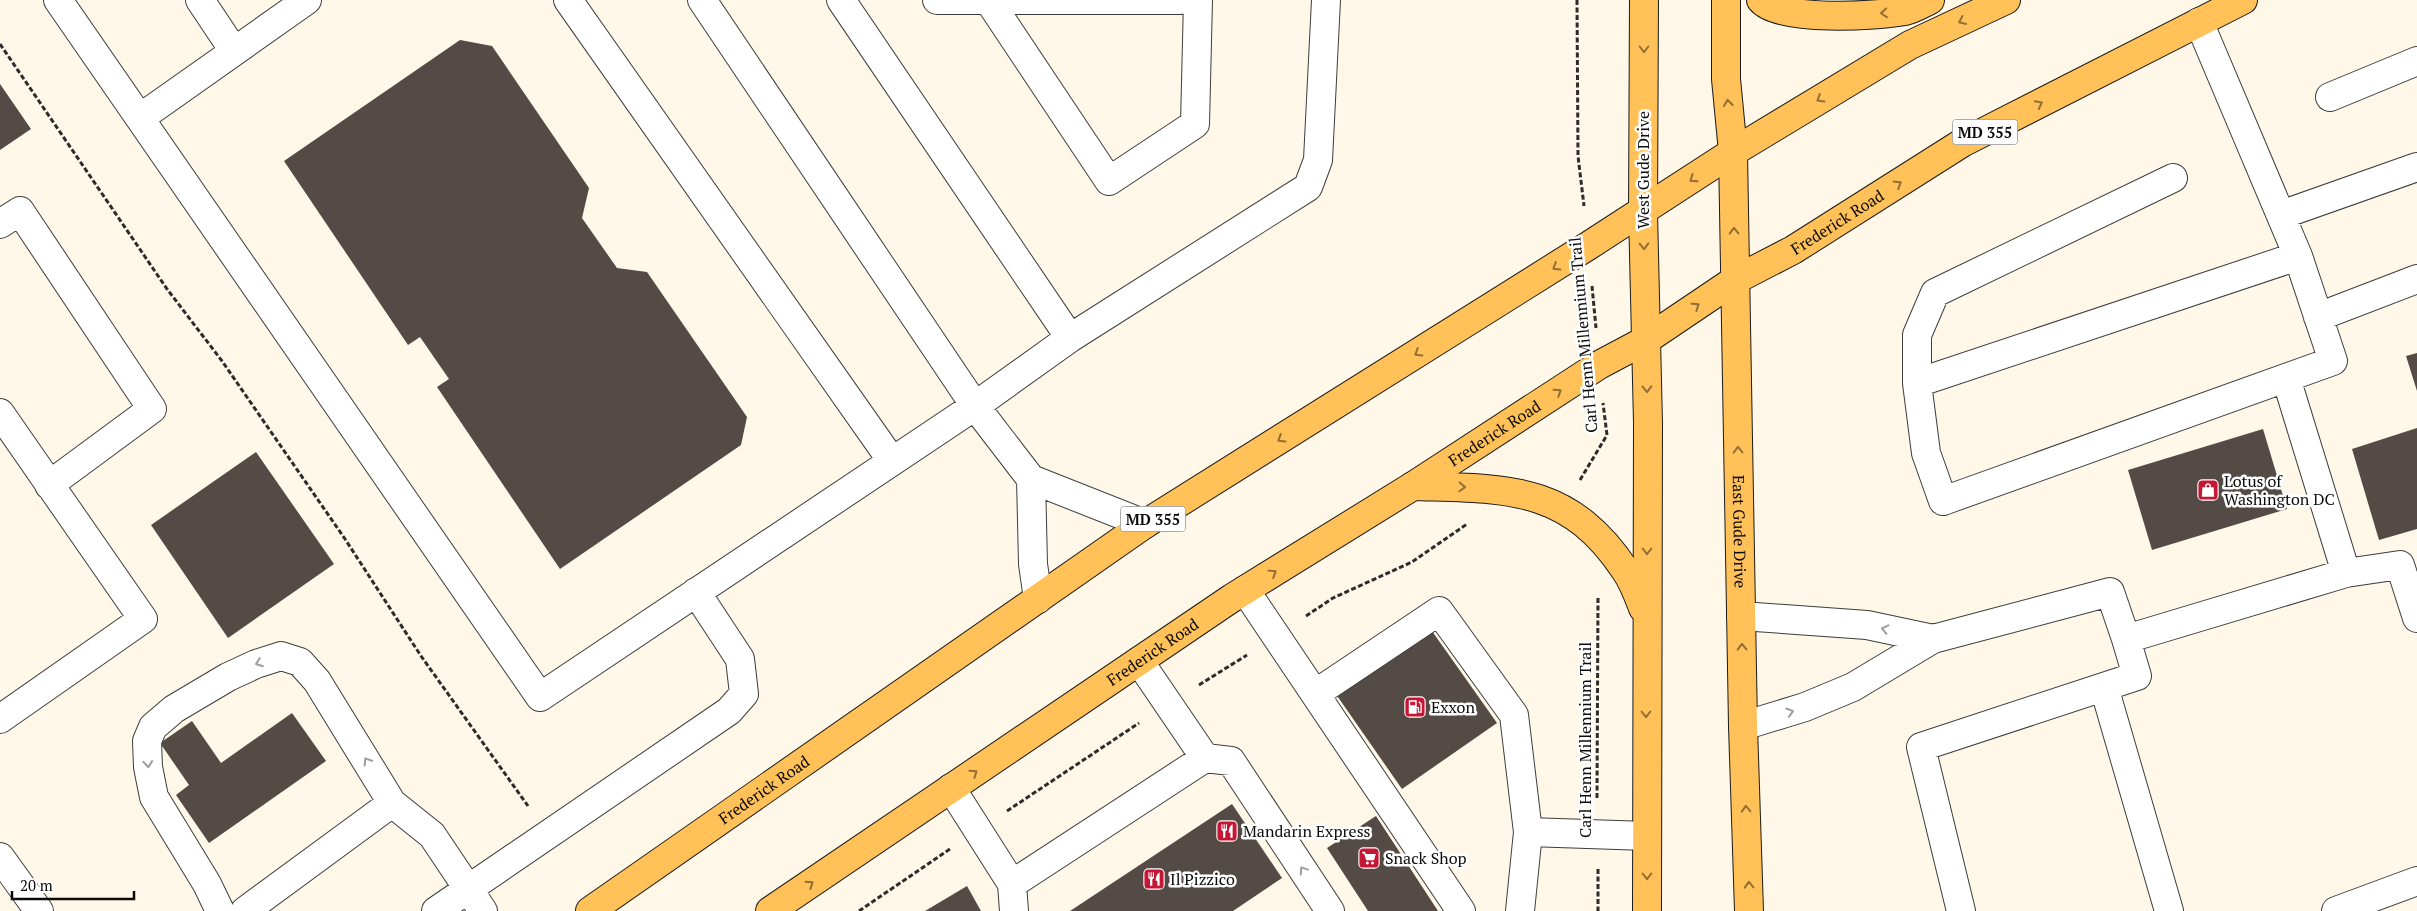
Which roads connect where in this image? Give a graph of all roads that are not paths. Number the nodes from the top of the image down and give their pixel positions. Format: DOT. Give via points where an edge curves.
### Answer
graph roads {
  1 [pos="58,0"];
  2 [pos="200,0"];
  3 [pos="307,0"];
  4 [pos="568,0"];
  5 [pos="702,0"];
  6 [pos="841,0"];
  7 [pos="937,0"];
  8 [pos="1180,0"];
  9 [pos="1198,0"];
  10 [pos="1326,0"];
  11 [pos="1644,0"];
  12 [pos="1726,0"];
  13 [pos="1761,0"];
  14 [pos="1930,0"];
  15 [pos="2006,0"];
  16 [pos="2243,0"];
  17 [pos="989,1"];
  18 [pos="2199,22"];
  19 [pos="234,51"];
  20 [pos="2417,60"];
  21 [pos="2330,96"];
  22 [pos="140,118"];
  23 [pos="1733,152"];
  24 [pos="2417,167"];
  25 [pos="2173,178"];
  26 [pos="1643,212"];
  27 [pos="2281,215"];
  28 [pos="0,224"];
  29 [pos="2298,256"];
  30 [pos="2417,279"];
  31 [pos="1735,280"];
  32 [pos="2318,317"];
  33 [pos="1070,338"];
  34 [pos="1646,340"];
  35 [pos="2286,378"];
  36 [pos="1917,383"];
  37 [pos="975,406"];
  38 [pos="0,413"];
  39 [pos="892,461"];
  40 [pos="1031,479"];
  41 [pos="49,485"];
  42 [pos="1413,486"];
  43 [pos="1145,524"];
  44 [pos="2346,573"];
  45 [pos="1245,590"];
  46 [pos="696,592"];
  47 [pos="1038,599"];
  48 [pos="1646,614"];
  49 [pos="1741,616"];
  50 [pos="2417,618"];
  51 [pos="1933,639"];
  52 [pos="2126,639"];
  53 [pos="1139,661"];
  54 [pos="2104,687"];
  55 [pos="1315,694"];
  56 [pos="0,719"];
  57 [pos="1743,726"];
  58 [pos="1205,758"];
  59 [pos="951,788"];
  60 [pos="392,803"];
  61 [pos="1528,832"];
  62 [pos="1647,836"];
  63 [pos="0,857"];
  64 [pos="2417,881"];
  65 [pos="1012,884"];
  66 [pos="475,901"];
  67 [pos="39,911"];
  68 [pos="220,911"];
  69 [pos="246,911"];
  70 [pos="436,911"];
  71 [pos="590,911"];
  72 [pos="770,911"];
  73 [pos="1014,911"];
  74 [pos="1330,911"];
  75 [pos="1460,911"];
  76 [pos="1520,911"];
  77 [pos="1647,911"];
  78 [pos="1749,911"];
  79 [pos="1961,911"];
  80 [pos="2169,911"];
  81 [pos="2336,911"];
  1 -- 22 [label="lane"];
  2 -- 19 [label="lane"];
  3 -- 19 [label="lane"];
  4 -- 39 [label="lane"];
  5 -- 37 [label="lane"];
  6 -- 33 [label="lane"];
  7 -- 17 [label="lane"];
  8 -- 17 [label="lane"];
  9 -- 17 [label="lane" via="1195,124 1109,181"];
  10 -- 33 [label="lane" via="1318,160 1308,187"];
  11 -- 26 [label="main road, West Gude Drive, one-way"];
  23 -- 12 [label="main road, one-way" via="1726,79"];
  14 -- 13 [label="main road, one-way" via="1907,11 1829,16 1779,11 1769,8"];
  15 -- 23 [label="main road, Frederick Road / MD 355, one-way" via="1910,45"];
  16 -- 18 [label="main road, Frederick Road / MD 355"];
  18 -- 27 [label="lane"];
  31 -- 18 [label="main road, Frederick Road / MD 355, one-way" via="1794,250 1962,144"];
  19 -- 22 [label="lane"];
  20 -- 21 [label="lane"];
  22 -- 46 [label="lane" via="540,696"];
  23 -- 26 [label="main road, Frederick Road / MD 355, one-way"];
  31 -- 23 [label="main road, East Gude Drive, one-way"];
  24 -- 27 [label="lane"];
  25 -- 36 [label="lane" via="1935,293 1917,335"];
  26 -- 34 [label="main road, West Gude Drive, one-way"];
  26 -- 43 [label="main road, Frederick Road / MD 355, one-way"];
  27 -- 29 [label="lane"];
  28 -- 41 [label="lane" via="20,211 152,409"];
  29 -- 32 [label="lane"];
  29 -- 36 [label="lane"];
  30 -- 32 [label="lane"];
  34 -- 31 [label="main road, Frederick Road / MD 355, one-way"];
  49 -- 31 [label="main road, East Gude Drive, one-way"];
  32 -- 35 [label="lane" via="2334,361"];
  33 -- 37 [label="lane"];
  42 -- 34 [label="main road, Frederick Road / MD 355, one-way" via="1599,365"];
  34 -- 48 [label="main road, one-way"];
  35 -- 36 [label="lane" via="1943,501 1926,453"];
  35 -- 44 [label="lane"];
  37 -- 39 [label="lane"];
  37 -- 40 [label="lane"];
  38 -- 41 [label="lane"];
  39 -- 46 [label="lane"];
  40 -- 43 [label="lane"];
  40 -- 47 [label="lane" via="1033,564"];
  41 -- 56 [label="lane" via="143,619"];
  45 -- 42 [label="main road, Frederick Road / MD 355, one-way"];
  42 -- 48 [label="main road, one-way" via="1519,492 1564,508 1607,545 1626,571"];
  43 -- 47 [label="main road, Frederick Road / MD 355"];
  44 -- 50 [label="lane" via="2400,565"];
  44 -- 52 [label="lane"];
  45 -- 53 [label="main road, Frederick Road / MD 355"];
  45 -- 55 [label="lane"];
  46 -- 66 [label="lane" via="740,659 744,694 729,711 546,836"];
  47 -- 71 [label="main road, Frederick Road / MD 355"];
  48 -- 62 [label="main road, one-way"];
  51 -- 49 [label="lane, one-way" via="1867,625"];
  57 -- 49 [label="main road, East Gude Drive, one-way"];
  51 -- 52 [label="lane" via="2110,592"];
  57 -- 51 [label="lane, one-way" via="1805,707 1853,687"];
  52 -- 54 [label="lane" via="2137,676"];
  53 -- 58 [label="lane"];
  59 -- 53 [label="main road, Frederick Road / MD 355, one-way"];
  54 -- 79 [label="lane" via="1922,747"];
  54 -- 80 [label="lane"];
  55 -- 61 [label="lane" via="1439,611 1514,715"];
  55 -- 75 [label="lane"];
  78 -- 57 [label="main road, East Gude Drive, one-way"];
  58 -- 65 [label="lane"];
  74 -- 58 [label="lane, one-way" via="1231,761"];
  59 -- 65 [label="lane"];
  72 -- 59 [label="main road, Frederick Road / MD 355, one-way"];
  60 -- 66 [label="lane" via="432,835"];
  60 -- 68 [label="lane, one-way" via="317,681 300,662 281,656 256,664 228,676 174,709 153,727 147,741 154,797"];
  60 -- 69 [label="lane"];
  61 -- 62 [label="lane"];
  61 -- 76 [label="lane"];
  62 -- 77 [label="main road, one-way"];
  63 -- 67 [label="lane"];
  64 -- 81 [label="lane"];
  65 -- 73 [label="lane"];
  66 -- 70 [label="lane"];
}
